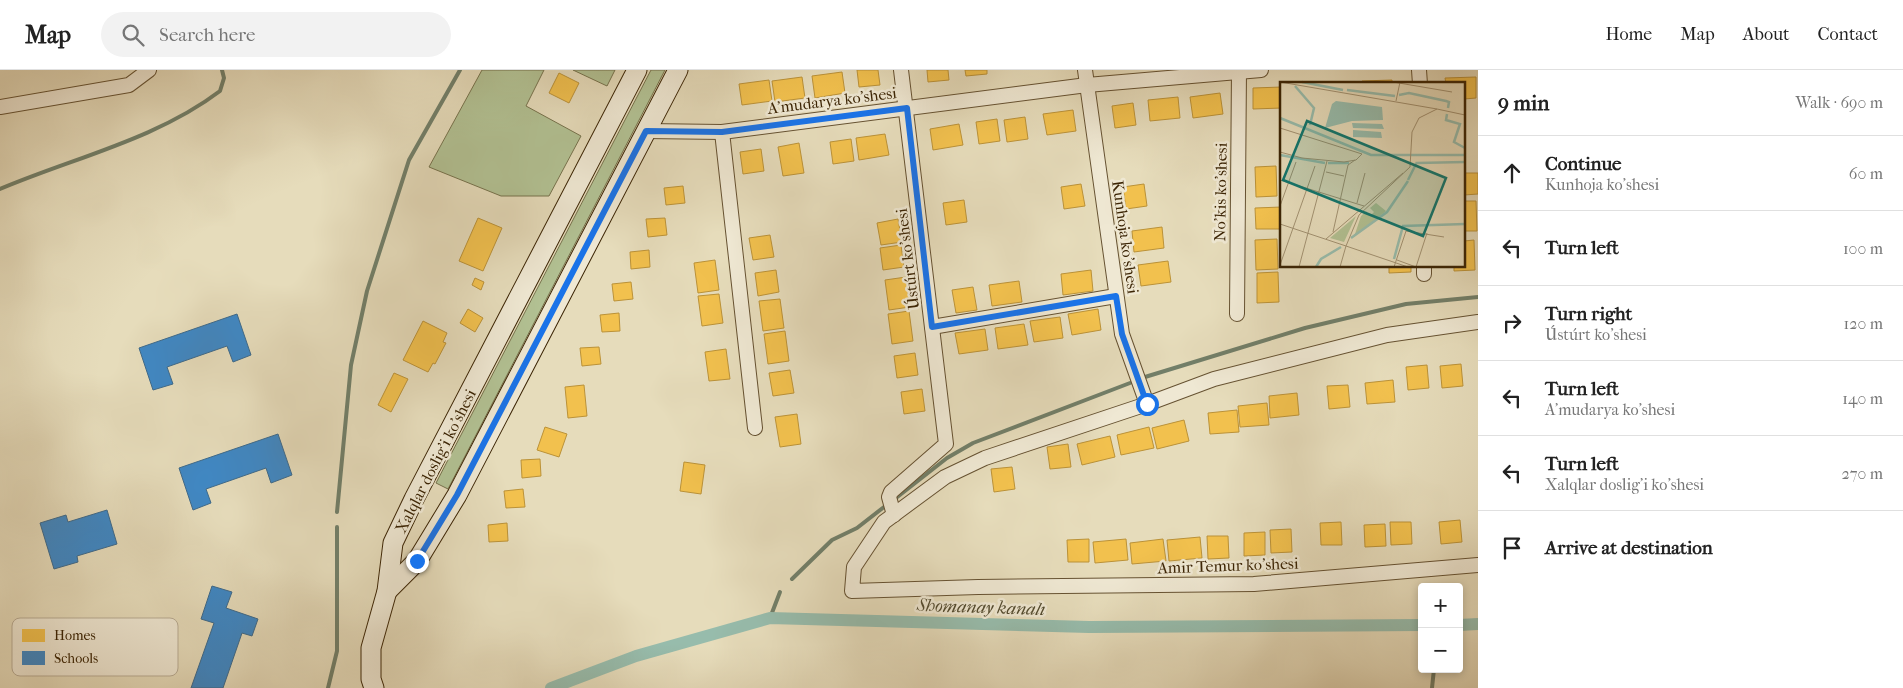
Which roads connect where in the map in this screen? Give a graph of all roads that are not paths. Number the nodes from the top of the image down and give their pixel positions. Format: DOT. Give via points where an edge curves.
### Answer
graph roads {
  1 [pos="149,70"];
  2 [pos="637,70"];
  3 [pos="678,70"];
  4 [pos="901,70"];
  5 [pos="1085,70"];
  6 [pos="1261,70"];
  7 [pos="1239,71"];
  8 [pos="1087,85"];
  9 [pos="0,108"];
  10 [pos="907,108"];
  11 [pos="646,131"];
  12 [pos="722,132"];
  13 [pos="1116,296"];
  14 [pos="1237,314"];
  15 [pos="1478,322"];
  16 [pos="932,327"];
  17 [pos="1147,404"];
  18 [pos="756,428"];
  19 [pos="894,515"];
  20 [pos="1478,565"];
  21 [pos="387,591"];
  22 [pos="374,688"];
  1 -- 9 [label="street" via="129,85"];
  2 -- 21 [label="main road, Xalqlar doslig'i ko'shesi" via="414,499 393,543"];
  3 -- 11 [label="main road, Xalqlar doslig'i ko'shesi"];
  4 -- 10 [label="street, Ústúrt ko'shesi"];
  5 -- 8 [label="street, Kunhoja ko'shesi"];
  6 -- 7 [label="street, A'mudarya ko'shesi"];
  7 -- 8 [label="street, A'mudarya ko'shesi"];
  7 -- 14 [label="street, No'kis ko'shesi"];
  8 -- 10 [label="street, A'mudarya ko'shesi"];
  8 -- 13 [label="street, Kunhoja ko'shesi"];
  10 -- 12 [label="street, A'mudarya ko'shesi"];
  10 -- 16 [label="street, Ústúrt ko'shesi"];
  11 -- 12 [label="street, A'mudarya ko'shesi"];
  11 -- 21 [label="main road, Xalqlar doslig'i ko'shesi" via="457,495 417,561"];
  12 -- 18 [label="street"];
  13 -- 16 [label="street"];
  13 -- 17 [label="street, Kunhoja ko'shesi" via="1122,334"];
  15 -- 17 [label="street" via="1387,335 1214,379"];
  16 -- 19 [label="street, Ústúrt ko'shesi" via="946,444 890,492"];
  17 -- 19 [label="street" via="985,458 945,477"];
  19 -- 20 [label="street, Amir Temur ko'shesi" via="884,522 854,567 852,591 1254,584"];
  21 -- 22 [label="main road" via="371,648"];
}
